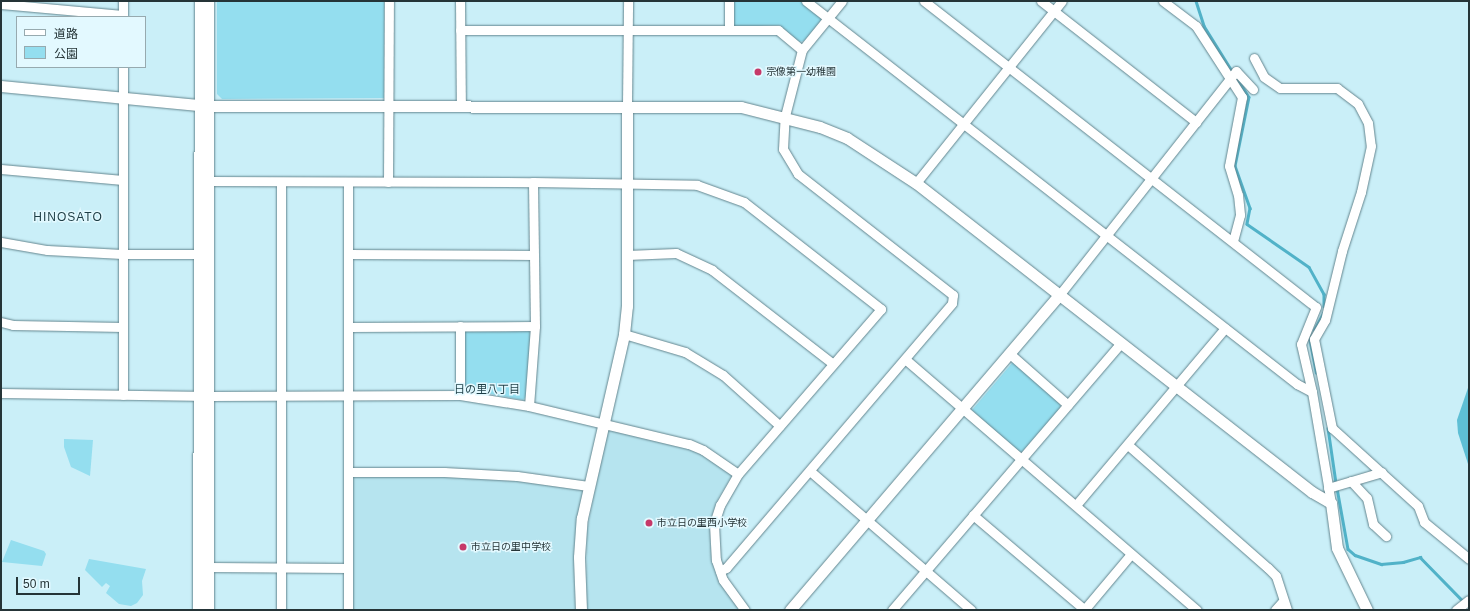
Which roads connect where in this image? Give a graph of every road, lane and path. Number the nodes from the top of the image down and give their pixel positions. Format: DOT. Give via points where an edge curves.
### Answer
graph roads {
  1 [pos="123,1"];
  2 [pos="200,1"];
  3 [pos="208,1"];
  4 [pos="388,1"];
  5 [pos="460,1"];
  6 [pos="628,1"];
  7 [pos="729,1"];
  8 [pos="806,1"];
  9 [pos="842,1"];
  10 [pos="924,1"];
  11 [pos="1041,1"];
  12 [pos="1062,1"];
  13 [pos="1163,1"];
  14 [pos="1,4"];
  15 [pos="1054,11"];
  16 [pos="123,16"];
  17 [pos="828,19"];
  18 [pos="460,30"];
  19 [pos="629,30"];
  20 [pos="729,30"];
  21 [pos="802,50"];
  22 [pos="1254,58"];
  23 [pos="123,68"];
  24 [pos="1010,68"];
  25 [pos="1229,80"];
  26 [pos="1,86"];
  27 [pos="1254,89"];
  28 [pos="122,98"];
  29 [pos="204,106"];
  30 [pos="389,106"];
  31 [pos="461,106"];
  32 [pos="627,106"];
  33 [pos="785,116"];
  34 [pos="1196,122"];
  35 [pos="965,125"];
  36 [pos="1,169"];
  37 [pos="123,180"];
  38 [pos="1152,180"];
  39 [pos="209,181"];
  40 [pos="281,182"];
  41 [pos="348,182"];
  42 [pos="388,182"];
  43 [pos="534,182"];
  44 [pos="627,183"];
  45 [pos="916,183"];
  46 [pos="1106,236"];
  47 [pos="1233,241"];
  48 [pos="1,242"];
  49 [pos="122,254"];
  50 [pos="204,254"];
  51 [pos="348,254"];
  52 [pos="534,255"];
  53 [pos="626,255"];
  54 [pos="1060,294"];
  55 [pos="1315,311"];
  56 [pos="1326,314"];
  57 [pos="1,322"];
  58 [pos="460,326"];
  59 [pos="535,326"];
  60 [pos="123,327"];
  61 [pos="348,327"];
  62 [pos="1225,328"];
  63 [pos="624,334"];
  64 [pos="1120,343"];
  65 [pos="1010,354"];
  66 [pos="905,359"];
  67 [pos="834,364"];
  68 [pos="1177,387"];
  69 [pos="1312,392"];
  70 [pos="1,393"];
  71 [pos="123,395"];
  72 [pos="348,395"];
  73 [pos="460,395"];
  74 [pos="203,396"];
  75 [pos="281,396"];
  76 [pos="1068,404"];
  77 [pos="529,406"];
  78 [pos="963,408"];
  79 [pos="603,423"];
  80 [pos="780,426"];
  81 [pos="1128,445"];
  82 [pos="1021,458"];
  83 [pos="810,471"];
  84 [pos="348,472"];
  85 [pos="1382,472"];
  86 [pos="738,474"];
  87 [pos="1351,481"];
  88 [pos="588,486"];
  89 [pos="1328,488"];
  90 [pos="1331,503"];
  91 [pos="1076,505"];
  92 [pos="973,515"];
  93 [pos="867,521"];
  94 [pos="1386,536"];
  95 [pos="1131,554"];
  96 [pos="1469,559"];
  97 [pos="208,567"];
  98 [pos="281,568"];
  99 [pos="348,568"];
  100 [pos="720,571"];
  101 [pos="926,571"];
  102 [pos="1469,600"];
  103 [pos="1283,601"];
  104 [pos="198,610"];
  105 [pos="208,610"];
  106 [pos="281,610"];
  107 [pos="348,610"];
  108 [pos="581,610"];
  109 [pos="745,610"];
  110 [pos="790,610"];
  111 [pos="892,610"];
  112 [pos="971,610"];
  113 [pos="1084,610"];
  114 [pos="1197,610"];
  115 [pos="1275,610"];
  116 [pos="1287,610"];
  117 [pos="1367,610"];
  118 [pos="1456,610"];
  1 -- 16 [label="street"];
  2 -- 29 [label="street"];
  3 -- 29 [label="street"];
  4 -- 30 [label="street"];
  5 -- 18 [label="street"];
  6 -- 19 [label="street"];
  7 -- 20 [label="street"];
  8 -- 17 [label="street"];
  9 -- 17 [label="street"];
  10 -- 24 [label="street"];
  11 -- 15 [label="street"];
  12 -- 15 [label="street"];
  13 -- 25 [label="street" via="1196,26"];
  14 -- 16 [label="street"];
  15 -- 24 [label="street"];
  15 -- 34 [label="street"];
  17 -- 21 [label="street"];
  17 -- 35 [label="street"];
  18 -- 19 [label="street"];
  18 -- 31 [label="street"];
  19 -- 20 [label="street"];
  19 -- 32 [label="street"];
  20 -- 21 [label="street" via="778,30"];
  21 -- 33 [label="street"];
  22 -- 56 [label="street" via="1264,78 1280,88 1338,88 1358,104 1368,123 1371,146 1358,205 1342,252"];
  23 -- 28 [label="street"];
  24 -- 35 [label="street"];
  24 -- 38 [label="street"];
  25 -- 27 [label="street" via="1236,71"];
  25 -- 34 [label="street"];
  25 -- 47 [label="street" via="1242,96 1229,166 1238,196 1240,215"];
  26 -- 28 [label="street"];
  28 -- 29 [label="street"];
  28 -- 37 [label="street"];
  29 -- 30 [label="street"];
  29 -- 39 [label="street"];
  29 -- 50 [label="street"];
  30 -- 31 [label="street"];
  30 -- 42 [label="street"];
  31 -- 32 [label="street"];
  32 -- 33 [label="street" via="741,107"];
  32 -- 44 [label="street"];
  33 -- 45 [label="street" via="848,138"];
  33 -- 66 [label="street" via="783,149 798,174 953,295 952,304"];
  34 -- 38 [label="street"];
  35 -- 45 [label="street"];
  35 -- 46 [label="street"];
  36 -- 37 [label="street"];
  37 -- 49 [label="street"];
  38 -- 46 [label="street"];
  38 -- 47 [label="street"];
  39 -- 40 [label="street"];
  39 -- 50 [label="street"];
  40 -- 41 [label="street"];
  40 -- 75 [label="street"];
  41 -- 42 [label="street"];
  41 -- 51 [label="street"];
  42 -- 43 [label="street"];
  43 -- 44 [label="street"];
  43 -- 52 [label="street"];
  44 -- 53 [label="street"];
  44 -- 67 [label="street" via="697,185 744,202 881,309"];
  45 -- 54 [label="street"];
  46 -- 54 [label="street"];
  46 -- 62 [label="street"];
  47 -- 55 [label="street" via="1316,307"];
  48 -- 49 [label="street" via="47,250"];
  49 -- 50 [label="street"];
  49 -- 60 [label="street"];
  50 -- 74 [label="street"];
  51 -- 52 [label="street"];
  51 -- 61 [label="street"];
  52 -- 59 [label="street"];
  53 -- 63 [label="street" via="627,306"];
  53 -- 67 [label="street" via="676,253 712,270"];
  54 -- 64 [label="street"];
  54 -- 65 [label="street"];
  55 -- 56 [label="street"];
  55 -- 69 [label="street" via="1301,344"];
  56 -- 85 [label="street" via="1314,339 1332,428"];
  57 -- 60 [label="street" via="13,325"];
  58 -- 59 [label="street"];
  58 -- 61 [label="street"];
  58 -- 73 [label="street"];
  59 -- 77 [label="street"];
  60 -- 71 [label="street"];
  61 -- 72 [label="street"];
  62 -- 68 [label="street"];
  62 -- 69 [label="street" via="1297,384"];
  63 -- 79 [label="street"];
  63 -- 80 [label="street" via="685,352 724,375"];
  64 -- 68 [label="street"];
  64 -- 76 [label="street"];
  65 -- 76 [label="street"];
  65 -- 78 [label="street"];
  66 -- 78 [label="street"];
  66 -- 83 [label="street"];
  67 -- 80 [label="street"];
  68 -- 81 [label="street"];
  68 -- 90 [label="street" via="1312,492"];
  69 -- 89 [label="street"];
  70 -- 71 [label="street"];
  71 -- 74 [label="street"];
  72 -- 73 [label="street"];
  72 -- 75 [label="street"];
  72 -- 84 [label="street"];
  73 -- 77 [label="street"];
  74 -- 75 [label="street"];
  74 -- 97 [label="street"];
  74 -- 104 [label="street"];
  75 -- 98 [label="street"];
  76 -- 82 [label="street"];
  77 -- 79 [label="street"];
  78 -- 82 [label="street"];
  78 -- 93 [label="street"];
  79 -- 86 [label="street" via="689,444 703,450"];
  79 -- 88 [label="street"];
  80 -- 86 [label="street"];
  81 -- 91 [label="street"];
  81 -- 103 [label="street" via="1276,576"];
  82 -- 91 [label="street"];
  82 -- 92 [label="street"];
  83 -- 93 [label="street"];
  83 -- 100 [label="street" via="726,568"];
  84 -- 88 [label="street" via="444,472 516,476"];
  84 -- 99 [label="street"];
  85 -- 87 [label="street"];
  85 -- 96 [label="street" via="1418,506 1424,522"];
  86 -- 100 [label="street" via="726,491 714,524 716,560"];
  87 -- 89 [label="street"];
  87 -- 94 [label="street" via="1367,498 1373,524"];
  88 -- 108 [label="street" via="579,557"];
  89 -- 90 [label="street"];
  90 -- 117 [label="street" via="1337,548"];
  91 -- 95 [label="street"];
  92 -- 101 [label="street"];
  92 -- 113 [label="street"];
  93 -- 101 [label="street"];
  93 -- 110 [label="street"];
  95 -- 113 [label="street"];
  95 -- 114 [label="street"];
  97 -- 98 [label="street"];
  97 -- 105 [label="street"];
  98 -- 99 [label="street"];
  98 -- 106 [label="street"];
  99 -- 107 [label="street"];
  100 -- 109 [label="street" via="732,595"];
  101 -- 111 [label="street"];
  101 -- 112 [label="street"];
  102 -- 118 [label="street"];
  103 -- 115 [label="street"];
  103 -- 116 [label="street"];
}
